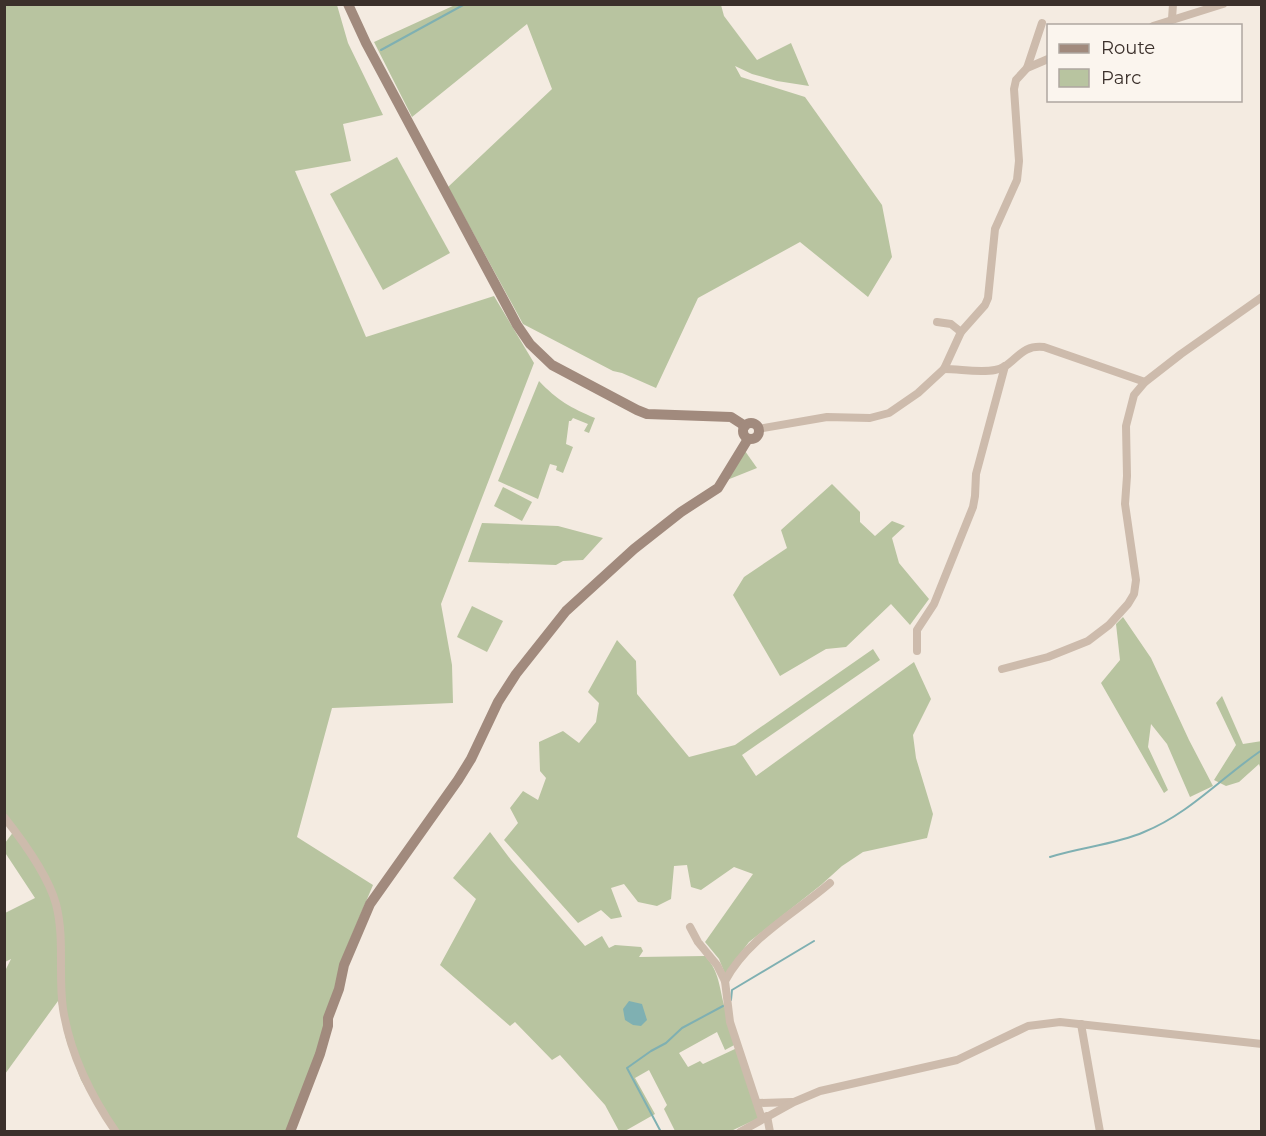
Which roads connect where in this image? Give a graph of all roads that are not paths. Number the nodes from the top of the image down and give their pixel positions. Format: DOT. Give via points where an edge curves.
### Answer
graph roads {
  1 [pos="348,4"];
  2 [pos="1173,4"];
  3 [pos="1223,4"];
  4 [pos="1172,19"];
  5 [pos="1042,23"];
  6 [pos="1158,24"];
  7 [pos="1047,59"];
  8 [pos="1027,68"];
  9 [pos="1262,297"];
  10 [pos="937,322"];
  11 [pos="961,332"];
  12 [pos="1005,366"];
  13 [pos="944,369"];
  14 [pos="1145,382"];
  15 [pos="745,426"];
  16 [pos="758,429"];
  17 [pos="748,439"];
  18 [pos="917,651"];
  19 [pos="1002,669"];
  20 [pos="4,817"];
  21 [pos="830,883"];
  22 [pos="690,927"];
  23 [pos="725,981"];
  24 [pos="1081,1024"];
  25 [pos="1262,1044"];
  26 [pos="794,1102"];
  27 [pos="758,1103"];
  28 [pos="765,1118"];
  29 [pos="116,1131"];
  30 [pos="290,1131"];
  31 [pos="740,1131"];
  32 [pos="770,1131"];
  33 [pos="1100,1131"];
  1 -- 15 [label="street" via="517,325 538,353 647,414 731,417"];
  2 -- 4 [label="street"];
  3 -- 4 [label="street"];
  4 -- 6 [label="street"];
  5 -- 8 [label="street"];
  7 -- 8 [label="street"];
  8 -- 11 [label="street" via="1016,80 1014,89 1017,180 995,229 988,298"];
  9 -- 14 [label="street"];
  10 -- 11 [label="street" via="951,324"];
  11 -- 13 [label="street"];
  12 -- 13 [label="street" via="995,370"];
  12 -- 14 [label="street" via="1026,349 1044,347"];
  12 -- 18 [label="street" via="976,474 972,507 934,604 917,630"];
  13 -- 16 [label="street" via="902,405 881,416 827,417"];
  14 -- 19 [label="street" via="1134,395 1126,426 1125,504 1136,580 1134,594 1109,625 1088,641"];
  15 -- 16 [label="street" via="752,423"];
  15 -- 17 [label="street" via="743,434"];
  16 -- 17 [label="street" via="756,437"];
  17 -- 30 [label="street" via="718,488 634,549 567,611 516,674 458,780 370,904 344,964 320,1054"];
  20 -- 29 [label="street" via="49,883 61,935 63,1009 75,1056 102,1112"];
  21 -- 23 [label="street" via="742,954"];
  22 -- 23 [label="street"];
  23 -- 27 [label="street" via="730,1022"];
  24 -- 25 [label="street"];
  24 -- 26 [label="street" via="1028,1026 957,1060 834,1087"];
  24 -- 33 [label="street"];
  26 -- 27 [label="street"];
  26 -- 28 [label="street"];
  27 -- 28 [label="street"];
  28 -- 31 [label="street"];
  28 -- 32 [label="street"];
}
